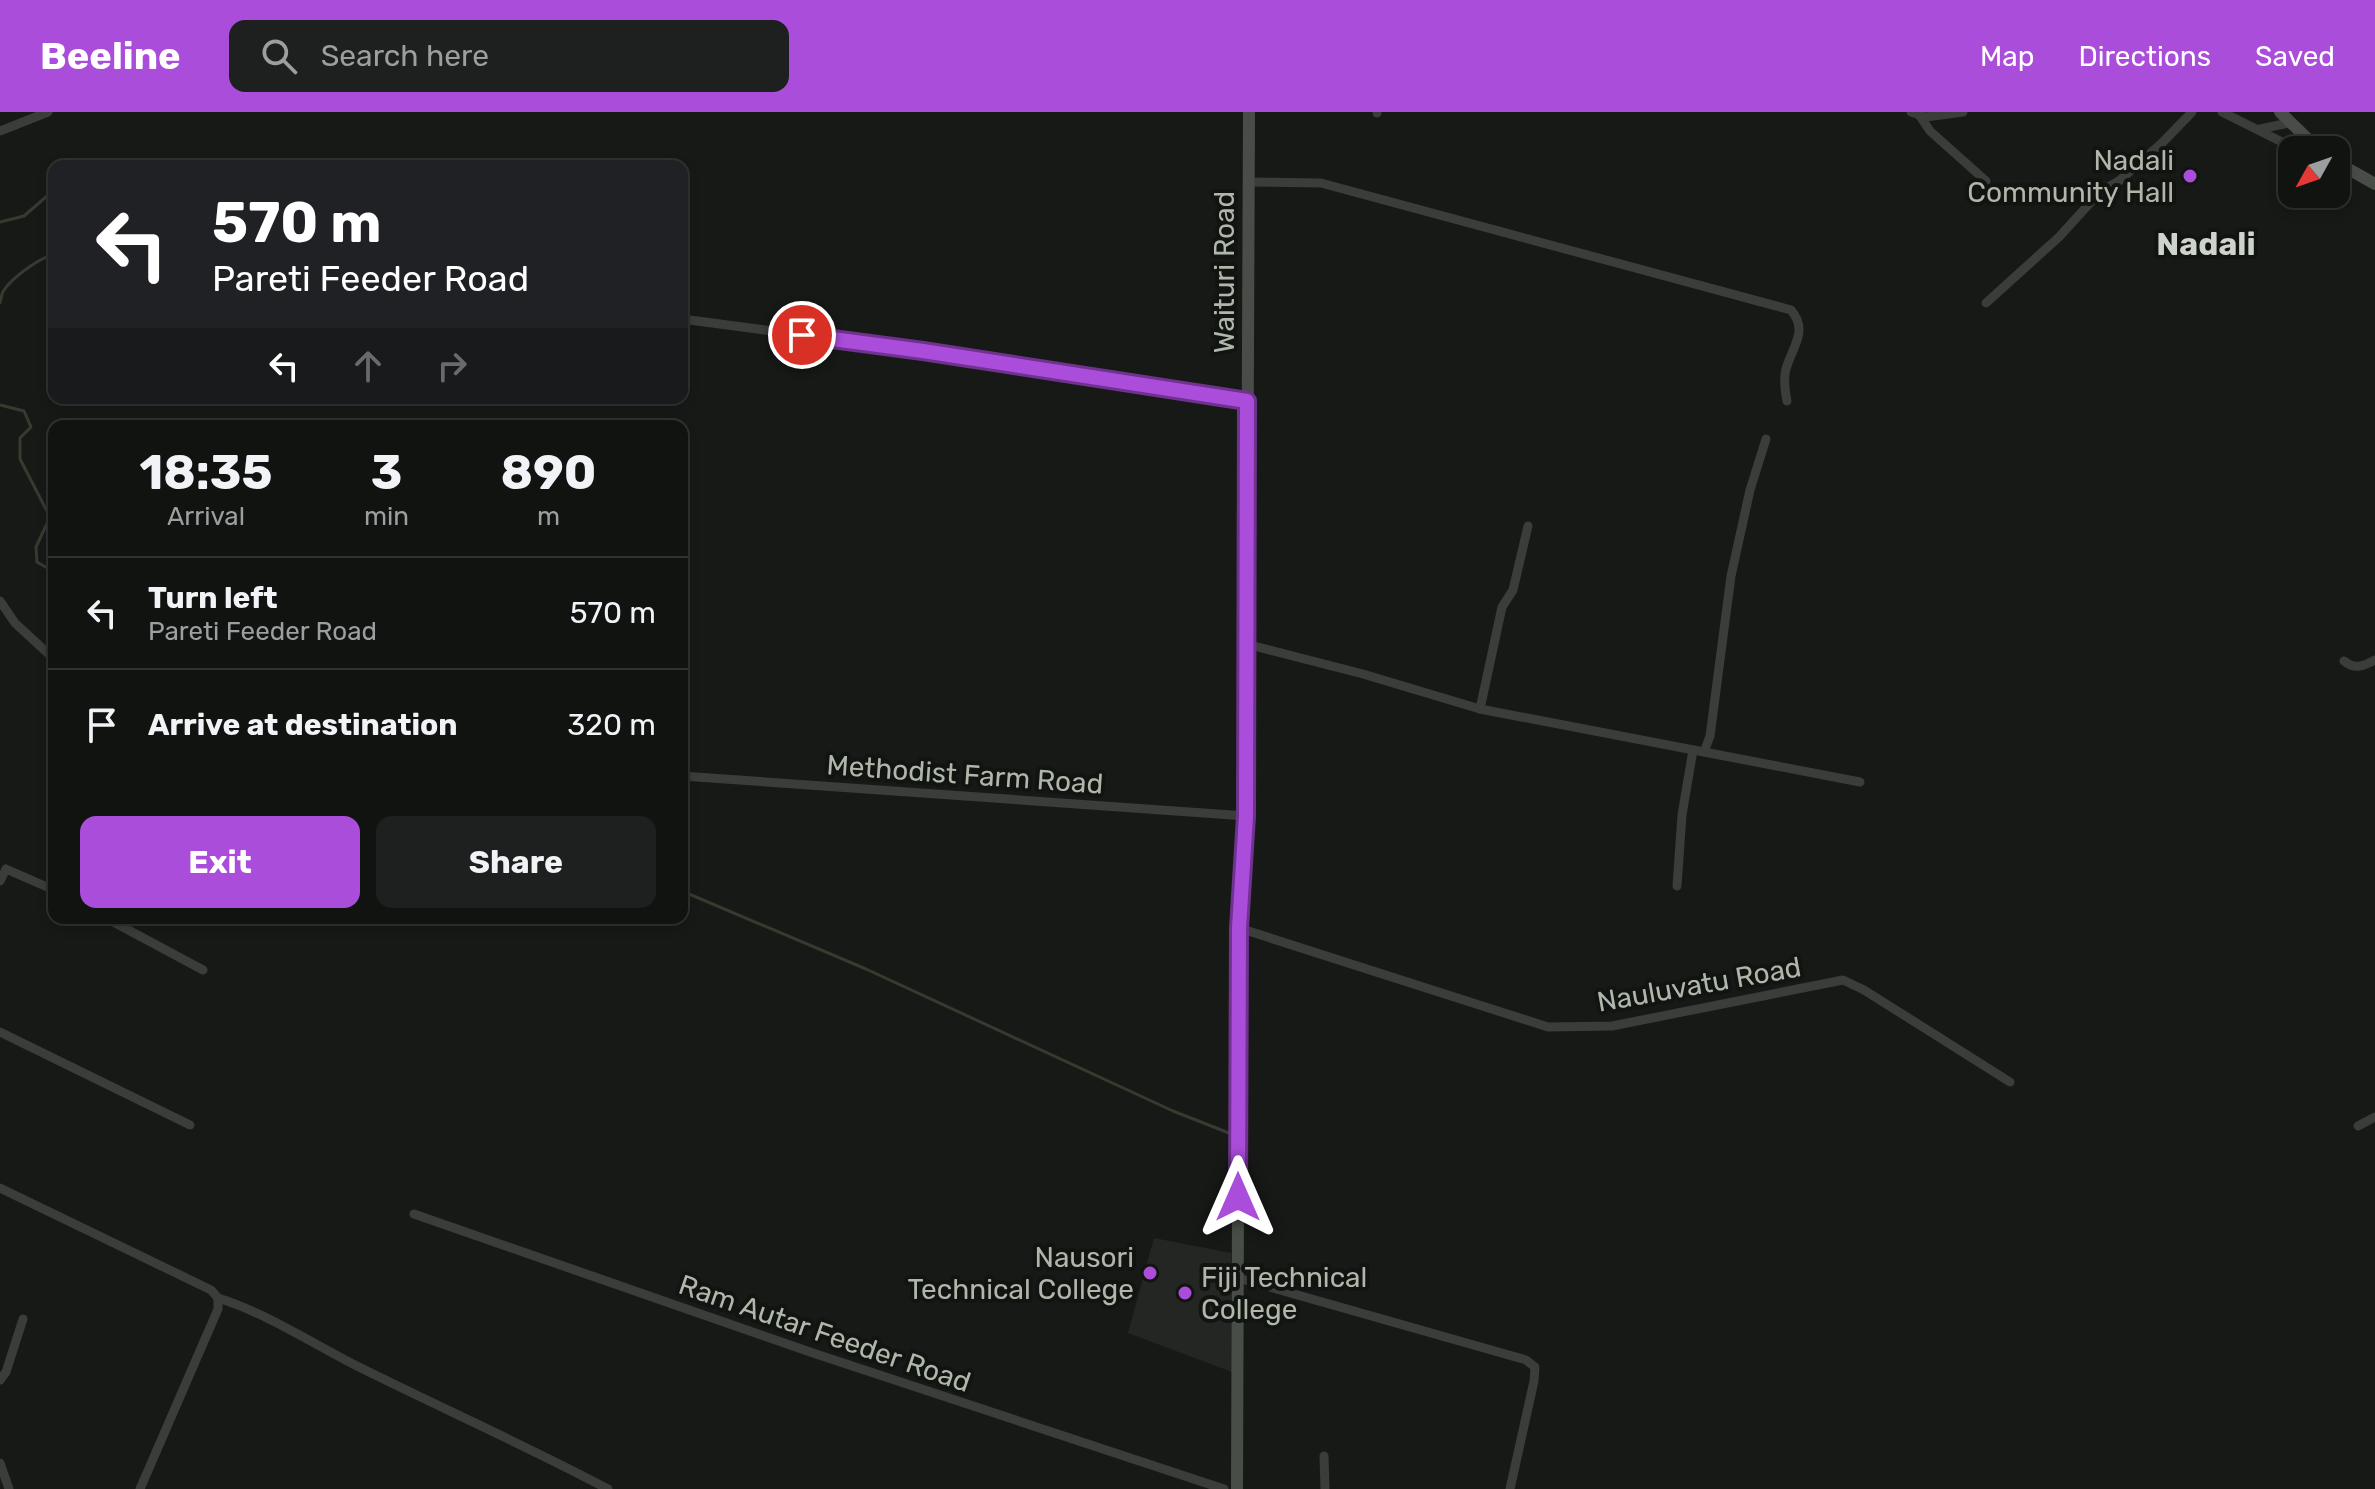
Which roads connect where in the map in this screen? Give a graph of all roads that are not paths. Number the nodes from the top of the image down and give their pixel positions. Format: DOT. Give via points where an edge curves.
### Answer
graph roads {
  1 [pos="48,112"];
  2 [pos="1249,112"];
  3 [pos="1963,112"];
  4 [pos="2192,112"];
  5 [pos="2222,112"];
  6 [pos="2280,112"];
  7 [pos="1916,114"];
  8 [pos="2289,123"];
  9 [pos="2260,129"];
  10 [pos="0,131"];
  11 [pos="2303,136"];
  12 [pos="2278,139"];
  13 [pos="2350,170"];
  14 [pos="1986,181"];
  15 [pos="1249,182"];
  16 [pos="2375,184"];
  17 [pos="1986,303"];
  18 [pos="688,320"];
  19 [pos="1247,401"];
  20 [pos="1787,401"];
  21 [pos="1766,439"];
  22 [pos="1528,526"];
  23 [pos="0,601"];
  24 [pos="1246,644"];
  25 [pos="48,653"];
  26 [pos="2375,660"];
  27 [pos="2344,661"];
  28 [pos="1480,709"];
  29 [pos="1693,750"];
  30 [pos="1704,752"];
  31 [pos="688,776"];
  32 [pos="1860,782"];
  33 [pos="1246,816"];
  34 [pos="0,881"];
  35 [pos="1677,886"];
  36 [pos="48,888"];
  37 [pos="117,924"];
  38 [pos="1239,928"];
  39 [pos="203,970"];
  40 [pos="0,1032"];
  41 [pos="2010,1082"];
  42 [pos="2375,1117"];
  43 [pos="190,1125"];
  44 [pos="2358,1126"];
  45 [pos="0,1188"];
  46 [pos="414,1214"];
  47 [pos="1238,1278"];
  48 [pos="218,1298"];
  49 [pos="23,1319"];
  50 [pos="0,1380"];
  51 [pos="1324,1456"];
  52 [pos="0,1463"];
  53 [pos="1511,1484"];
  54 [pos="9,1489"];
  55 [pos="140,1489"];
  56 [pos="608,1489"];
  57 [pos="1224,1489"];
  58 [pos="1237,1489"];
  59 [pos="1325,1489"];
  1 -- 10 [label="street"];
  2 -- 15 [label="main road, Waituri Road"];
  3 -- 7 [label="street"];
  4 -- 17 [label="street"];
  5 -- 9 [label="street"];
  6 -- 8 [label="main road"];
  7 -- 14 [label="street"];
  8 -- 9 [label="street"];
  8 -- 11 [label="main road"];
  9 -- 12 [label="street"];
  13 -- 16 [label="main road"];
  15 -- 19 [label="main road, Waituri Road"];
  15 -- 20 [label="street" via="1321,183 1791,310 1800,326 1786,369"];
  18 -- 19 [label="street"];
  19 -- 24 [label="main road, Waituri Road"];
  21 -- 30 [label="street" via="1731,576"];
  22 -- 28 [label="street" via="1513,590 1502,607"];
  23 -- 25 [label="street"];
  24 -- 28 [label="street"];
  24 -- 33 [label="main road, Waituri Road"];
  26 -- 27 [label="street" via="2363,666"];
  28 -- 29 [label="street"];
  29 -- 30 [label="street"];
  29 -- 35 [label="street"];
  30 -- 32 [label="street"];
  31 -- 33 [label="street, Methodist Farm Road"];
  33 -- 38 [label="main road, Waituri Road"];
  34 -- 36 [label="street" via="6,869"];
  37 -- 39 [label="street"];
  38 -- 41 [label="street, Nauluvatu Road" via="1548,1027 1612,1026 1843,980"];
  38 -- 47 [label="main road, Waituri Road"];
  40 -- 43 [label="street"];
  42 -- 44 [label="street"];
  45 -- 48 [label="street"];
  46 -- 57 [label="street, Ram Autar Feeder Road"];
  47 -- 53 [label="street" via="1526,1360 1535,1367 1534,1381"];
  47 -- 58 [label="main road, Waituri Road"];
  48 -- 55 [label="street" via="218,1309"];
  48 -- 56 [label="street"];
  49 -- 50 [label="street"];
  51 -- 59 [label="street"];
  52 -- 54 [label="street"];
}
